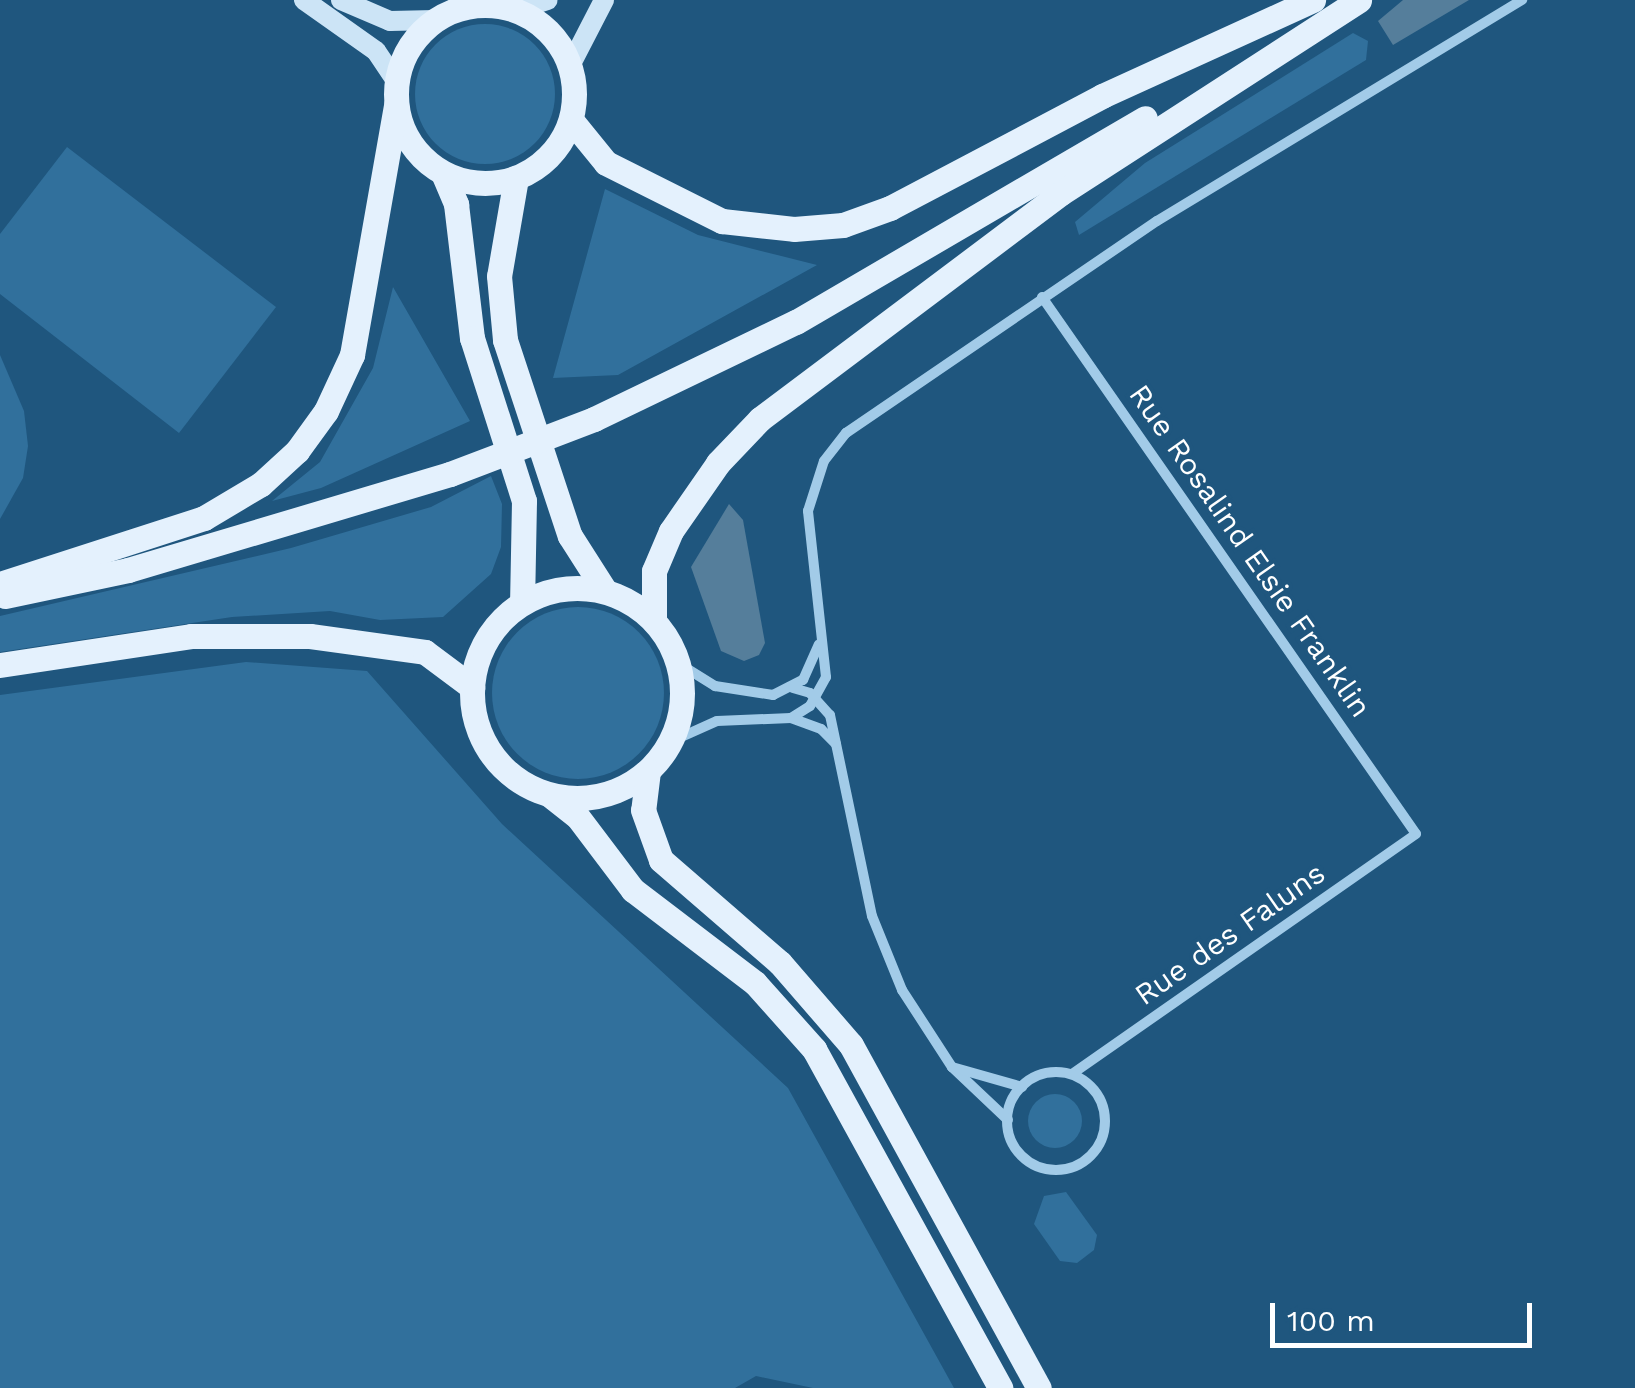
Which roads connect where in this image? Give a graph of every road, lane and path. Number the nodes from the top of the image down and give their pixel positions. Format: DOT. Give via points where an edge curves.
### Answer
graph roads {
  1 [pos="304,0"];
  2 [pos="342,0"];
  3 [pos="547,0"];
  4 [pos="604,0"];
  5 [pos="1313,0"];
  6 [pos="1342,0"];
  7 [pos="1358,0"];
  8 [pos="1522,0"];
  9 [pos="517,10"];
  10 [pos="435,20"];
  11 [pos="570,66"];
  12 [pos="396,93"];
  13 [pos="571,120"];
  14 [pos="442,173"];
  15 [pos="516,178"];
  16 [pos="1042,297"];
  17 [pos="0,584"];
  18 [pos="605,591"];
  19 [pos="0,597"];
  20 [pos="522,603"];
  21 [pos="654,621"];
  22 [pos="820,638"];
  23 [pos="678,664"];
  24 [pos="0,665"];
  25 [pos="472,687"];
  26 [pos="793,688"];
  27 [pos="817,698"];
  28 [pos="791,718"];
  29 [pos="670,742"];
  30 [pos="838,747"];
  31 [pos="648,771"];
  32 [pos="551,796"];
  33 [pos="1416,834"];
  34 [pos="952,1067"];
  35 [pos="1072,1074"];
  36 [pos="1022,1086"];
  37 [pos="1008,1120"];
  38 [pos="1000,1388"];
  39 [pos="1039,1388"];
  1 -- 12 [label="main road" via="376,52"];
  2 -- 10 [label="main road" via="390,21"];
  3 -- 9 [label="main road"];
  4 -- 11 [label="main road"];
  5 -- 13 [label="main road" via="1102,96 890,208 844,224 794,230 722,222 606,163"];
  6 -- 19 [label="main road, bridge" via="882,275 594,419 450,474 147,565"];
  7 -- 21 [label="main road" via="1060,193 760,419 718,463 671,531 654,571"];
  8 -- 16 [label="street"];
  9 -- 10 [label="main road" via="475,5"];
  9 -- 11 [label="main road" via="550,32"];
  10 -- 12 [label="main road" via="409,46"];
  11 -- 13 [label="main road"];
  12 -- 14 [label="main road" via="411,145"];
  12 -- 17 [label="main road" via="352,355 326,412 298,450 262,484 204,518"];
  13 -- 15 [label="main road" via="550,155"];
  14 -- 15 [label="main road" via="479,184"];
  14 -- 20 [label="main road" via="456,204 472,338 524,501"];
  15 -- 18 [label="main road" via="499,276 505,340 570,536"];
  16 -- 22 [label="street" via="862,418 824,461 807,527"];
  16 -- 33 [label="street, Rue Rosalind Elsie Franklin"];
  18 -- 20 [label="main road" via="562,588"];
  18 -- 21 [label="main road"];
  20 -- 25 [label="main road" via="489,634"];
  21 -- 23 [label="main road"];
  22 -- 26 [label="street" via="811,669"];
  22 -- 27 [label="street" via="826,677"];
  23 -- 26 [label="street" via="750,695"];
  23 -- 29 [label="main road" via="682,703"];
  24 -- 25 [label="main road" via="191,636 310,636 425,652"];
  25 -- 32 [label="main road" via="476,726 495,760 524,785"];
  26 -- 27 [label="street"];
  27 -- 28 [label="street"];
  27 -- 30 [label="street" via="830,715"];
  28 -- 29 [label="street" via="717,721"];
  28 -- 30 [label="street" via="821,729"];
  29 -- 31 [label="main road"];
  30 -- 34 [label="street" via="880,938 930,1040"];
  31 -- 32 [label="main road" via="602,795"];
  31 -- 39 [label="main road" via="642,810 660,860 780,963 840,1030 892,1110"];
  32 -- 38 [label="main road" via="577,816 633,890 742,972 814,1049"];
  33 -- 35 [label="street, Rue des Faluns"];
  34 -- 36 [label="street"];
  34 -- 37 [label="street"];
  35 -- 36 [label="street" via="1042,1074"];
  35 -- 37 [label="street" via="1091,1086 1105,1116 1098,1146 1082,1162 1056,1170 1028,1160 1010,1138"];
  36 -- 37 [label="street"];
}
